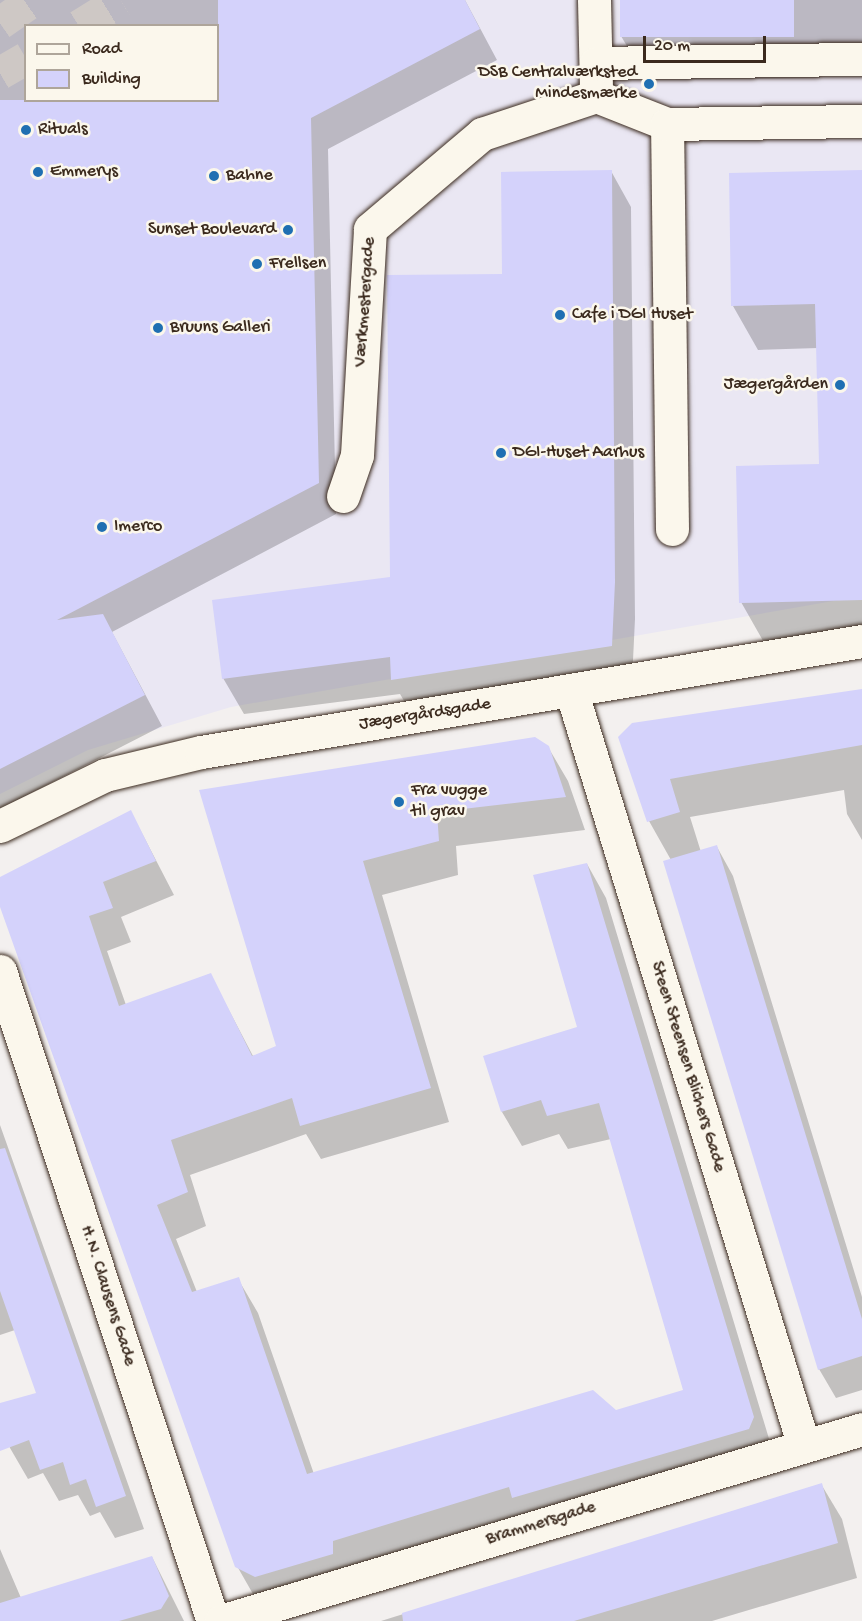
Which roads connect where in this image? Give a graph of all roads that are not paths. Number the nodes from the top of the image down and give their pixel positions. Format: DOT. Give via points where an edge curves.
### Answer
graph roads {
  1 [pos="594,0"];
  2 [pos="862,59"];
  3 [pos="596,63"];
  4 [pos="596,96"];
  5 [pos="862,121"];
  6 [pos="667,124"];
  7 [pos="343,496"];
  8 [pos="672,529"];
  9 [pos="862,640"];
  10 [pos="571,690"];
  11 [pos="0,826"];
  12 [pos="0,971"];
  13 [pos="862,1429"];
  14 [pos="803,1443"];
  15 [pos="213,1621"];
  16 [pos="221,1621"];
  1 -- 3 [label="street"];
  2 -- 3 [label="street"];
  3 -- 4 [label="street"];
  4 -- 6 [label="street"];
  4 -- 7 [label="street, Værkmestergade" via="482,134 370,230 357,455"];
  5 -- 6 [label="street"];
  6 -- 8 [label="street"];
  9 -- 10 [label="street, Jægergårdsgade"];
  10 -- 11 [label="street, Jægergårdsgade" via="201,752 105,775"];
  10 -- 14 [label="street, Steen Steensen Blichers Gade"];
  12 -- 15 [label="street, H.N. Clausens Gade"];
  13 -- 14 [label="street, Brammersgade"];
  14 -- 16 [label="street, Brammersgade"];
}
